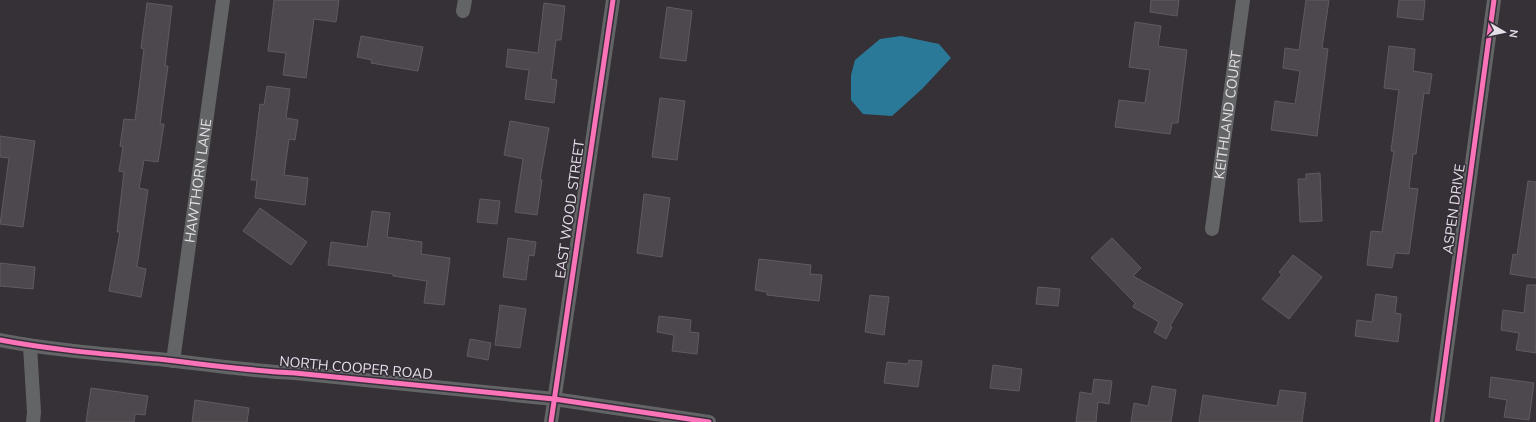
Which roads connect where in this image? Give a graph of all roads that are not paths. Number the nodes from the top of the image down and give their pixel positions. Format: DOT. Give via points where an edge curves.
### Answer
graph roads {
  1 [pos="223,0"];
  2 [pos="613,0"];
  3 [pos="1243,0"];
  4 [pos="1494,0"];
  5 [pos="1212,229"];
  6 [pos="0,340"];
  7 [pos="30,346"];
  8 [pos="173,361"];
  9 [pos="554,399"];
  10 [pos="33,422"];
  11 [pos="551,422"];
  12 [pos="709,422"];
  13 [pos="1437,422"];
  1 -- 8 [label="street, HAWTHORN LANE"];
  2 -- 9 [label="street, EAST WOOD STREET"];
  3 -- 5 [label="street, KEITHLAND COURT"];
  4 -- 13 [label="street, ASPEN DRIVE"];
  6 -- 7 [label="street, NORTH COOPER ROAD"];
  7 -- 8 [label="street, NORTH COOPER ROAD"];
  7 -- 10 [label="street"];
  8 -- 9 [label="street, NORTH COOPER ROAD"];
  9 -- 11 [label="street, EAST WOOD STREET"];
  9 -- 12 [label="street, NORTH COOPER ROAD"];
}
